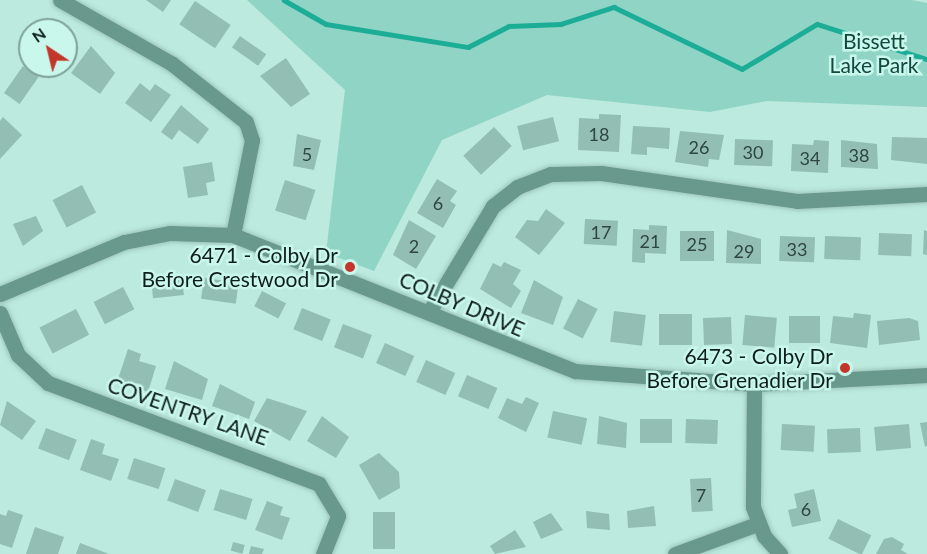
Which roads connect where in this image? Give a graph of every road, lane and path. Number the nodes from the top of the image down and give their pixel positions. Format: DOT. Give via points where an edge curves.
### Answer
graph roads {
  1 [pos="60,0"];
  2 [pos="927,194"];
  3 [pos="233,234"];
  4 [pos="0,294"];
  5 [pos="429,312"];
  6 [pos="0,313"];
  7 [pos="927,375"];
  8 [pos="754,384"];
  9 [pos="757,524"];
  10 [pos="323,554"];
  11 [pos="675,554"];
  12 [pos="780,554"];
  1 -- 3 [label="street" via="171,63 246,122 252,140"];
  2 -- 5 [label="street" via="798,201 601,173 551,174 517,187 493,206"];
  3 -- 4 [label="street, COLBY DRIVE" via="170,233 124,242"];
  3 -- 5 [label="street, COLBY DRIVE"];
  5 -- 8 [label="street, COLBY DRIVE" via="575,371"];
  6 -- 10 [label="street, COVENTRY LANE" via="18,355 48,382 314,480 334,502 338,516"];
  7 -- 8 [label="street, COLBY DRIVE"];
  8 -- 9 [label="street"];
  9 -- 11 [label="street"];
  9 -- 12 [label="street"];
}
